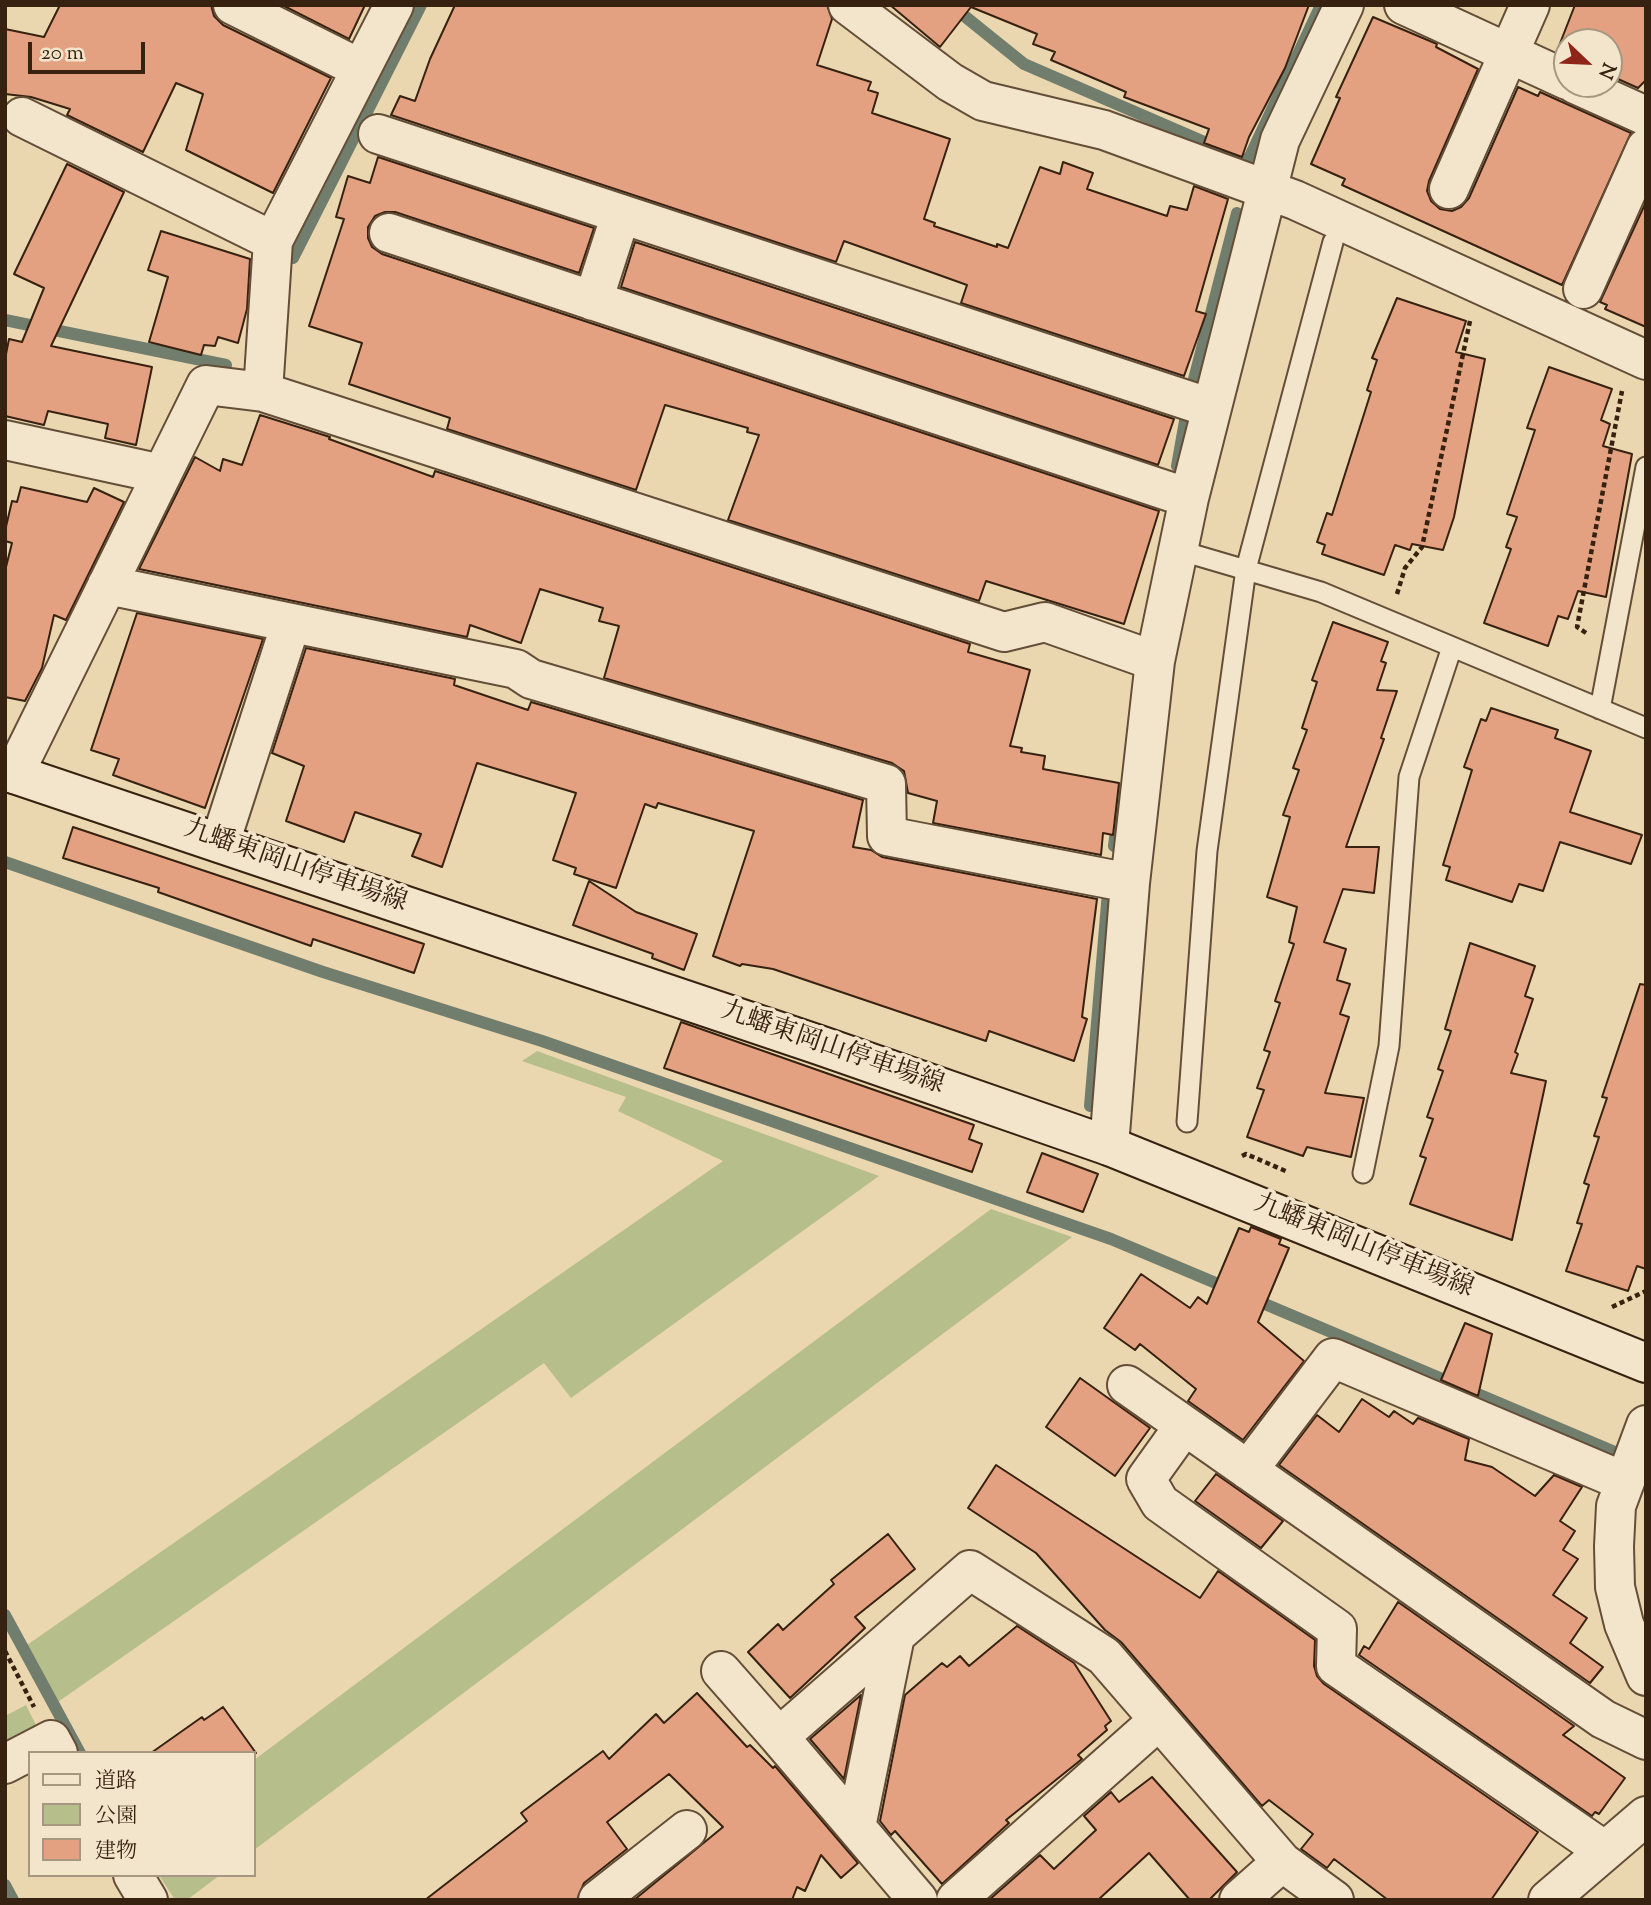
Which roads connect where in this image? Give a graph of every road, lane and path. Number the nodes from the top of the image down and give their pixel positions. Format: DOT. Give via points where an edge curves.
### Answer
graph roads {
  1 [pos="233,5"];
  2 [pos="394,5"];
  3 [pos="848,5"];
  4 [pos="1344,5"];
  5 [pos="1404,5"];
  6 [pos="1530,5"];
  7 [pos="1509,54"];
  8 [pos="361,69"];
  9 [pos="1553,74"];
  10 [pos="1606,98"];
  11 [pos="1646,116"];
  12 [pos="22,117"];
  13 [pos="378,134"];
  14 [pos="1646,148"];
  15 [pos="1271,177"];
  16 [pos="1449,190"];
  17 [pos="621,214"];
  18 [pos="389,233"];
  19 [pos="273,241"];
  20 [pos="1333,242"];
  21 [pos="1583,289"];
  22 [pos="593,301"];
  23 [pos="1473,307"];
  24 [pos="1646,360"];
  25 [pos="1623,390"];
  26 [pos="264,392"];
  27 [pos="1211,408"];
  28 [pos="5,440"];
  29 [pos="1646,467"];
  30 [pos="162,474"];
  31 [pos="1189,498"];
  32 [pos="1178,550"];
  33 [pos="1246,569"];
  34 [pos="118,588"];
  35 [pos="1390,621"];
  36 [pos="291,623"];
  37 [pos="1452,647"];
  38 [pos="1611,649"];
  39 [pos="1155,661"];
  40 [pos="1600,709"];
  41 [pos="1646,728"];
  42 [pos="10,773"];
  43 [pos="220,843"];
  44 [pos="1130,883"];
  45 [pos="1187,1122"];
  46 [pos="1109,1146"];
  47 [pos="1363,1173"];
  48 [pos="1646,1363"];
  49 [pos="1127,1385"];
  50 [pos="1184,1426"];
  51 [pos="1633,1468"];
  52 [pos="1248,1470"];
  53 [pos="895,1636"];
  54 [pos="5,1651"];
  55 [pos="721,1671"];
  56 [pos="1646,1676"];
  57 [pos="1159,1720"];
  58 [pos="779,1737"];
  59 [pos="1646,1740"];
  60 [pos="55,1746"];
  61 [pos="28,1756"];
  62 [pos="5,1764"];
  63 [pos="1646,1816"];
  64 [pos="856,1827"];
  65 [pos="687,1830"];
  66 [pos="1605,1851"];
  67 [pos="1282,1862"];
  68 [pos="134,1877"];
  69 [pos="148,1900"];
  70 [pos="598,1900"];
  71 [pos="918,1900"];
  72 [pos="956,1900"];
  73 [pos="1239,1900"];
  74 [pos="1334,1900"];
  75 [pos="1548,1900"];
  1 -- 8 [label="street"];
  2 -- 8 [label="street"];
  3 -- 15 [label="street" via="950,82 983,101"];
  4 -- 15 [label="street" via="1280,140"];
  5 -- 7 [label="street"];
  6 -- 7 [label="street"];
  7 -- 9 [label="street"];
  7 -- 16 [label="street"];
  8 -- 19 [label="street"];
  10 -- 11 [label="street"];
  12 -- 19 [label="street"];
  13 -- 17 [label="street"];
  14 -- 21 [label="street"];
  15 -- 24 [label="street" via="1295,200"];
  15 -- 27 [label="street"];
  17 -- 22 [label="street"];
  17 -- 27 [label="street"];
  18 -- 22 [label="street"];
  19 -- 26 [label="street"];
  20 -- 33 [label="lane"];
  22 -- 31 [label="street"];
  23 -- 35 [label="path" via="1422,547 1405,568"];
  25 -- 38 [label="path" via="1577,627"];
  26 -- 30 [label="street" via="206,385"];
  26 -- 39 [label="street" via="1004,632 1045,622"];
  27 -- 31 [label="street"];
  28 -- 30 [label="street"];
  29 -- 38 [label="lane"];
  30 -- 34 [label="street"];
  31 -- 32 [label="street"];
  32 -- 33 [label="lane"];
  32 -- 39 [label="street"];
  33 -- 35 [label="lane" via="1321,592"];
  33 -- 45 [label="lane" via="1208,851"];
  34 -- 36 [label="street"];
  34 -- 42 [label="street"];
  35 -- 37 [label="lane"];
  36 -- 43 [label="street"];
  36 -- 44 [label="street" via="516,669 531,679 886,784 887,836"];
  37 -- 40 [label="lane"];
  37 -- 47 [label="lane" via="1409,777 1389,1046"];
  38 -- 40 [label="lane"];
  39 -- 44 [label="street"];
  40 -- 41 [label="lane"];
  42 -- 43 [label="street, 九蟠東岡山停車場線"];
  43 -- 46 [label="street, 九蟠東岡山停車場線"];
  44 -- 46 [label="street"];
  46 -- 48 [label="street, 九蟠東岡山停車場線"];
  49 -- 50 [label="street"];
  50 -- 52 [label="street"];
  50 -- 66 [label="street" via="1146,1479 1160,1503 1337,1629 1336,1666"];
  51 -- 52 [label="street" via="1333,1357"];
  51 -- 56 [label="street" via="1616,1506 1615,1587 1624,1624"];
  52 -- 59 [label="street" via="1603,1719"];
  53 -- 57 [label="street" via="970,1570 1104,1656"];
  53 -- 58 [label="street"];
  53 -- 64 [label="street"];
  54 -- 60 [label="path"];
  55 -- 58 [label="street"];
  57 -- 67 [label="street"];
  57 -- 72 [label="street"];
  58 -- 64 [label="street"];
  61 -- 62 [label="street"];
  63 -- 66 [label="street"];
  64 -- 71 [label="street"];
  65 -- 70 [label="street"];
  66 -- 75 [label="street"];
  67 -- 73 [label="street"];
  67 -- 74 [label="street"];
  68 -- 69 [label="street"];
}
